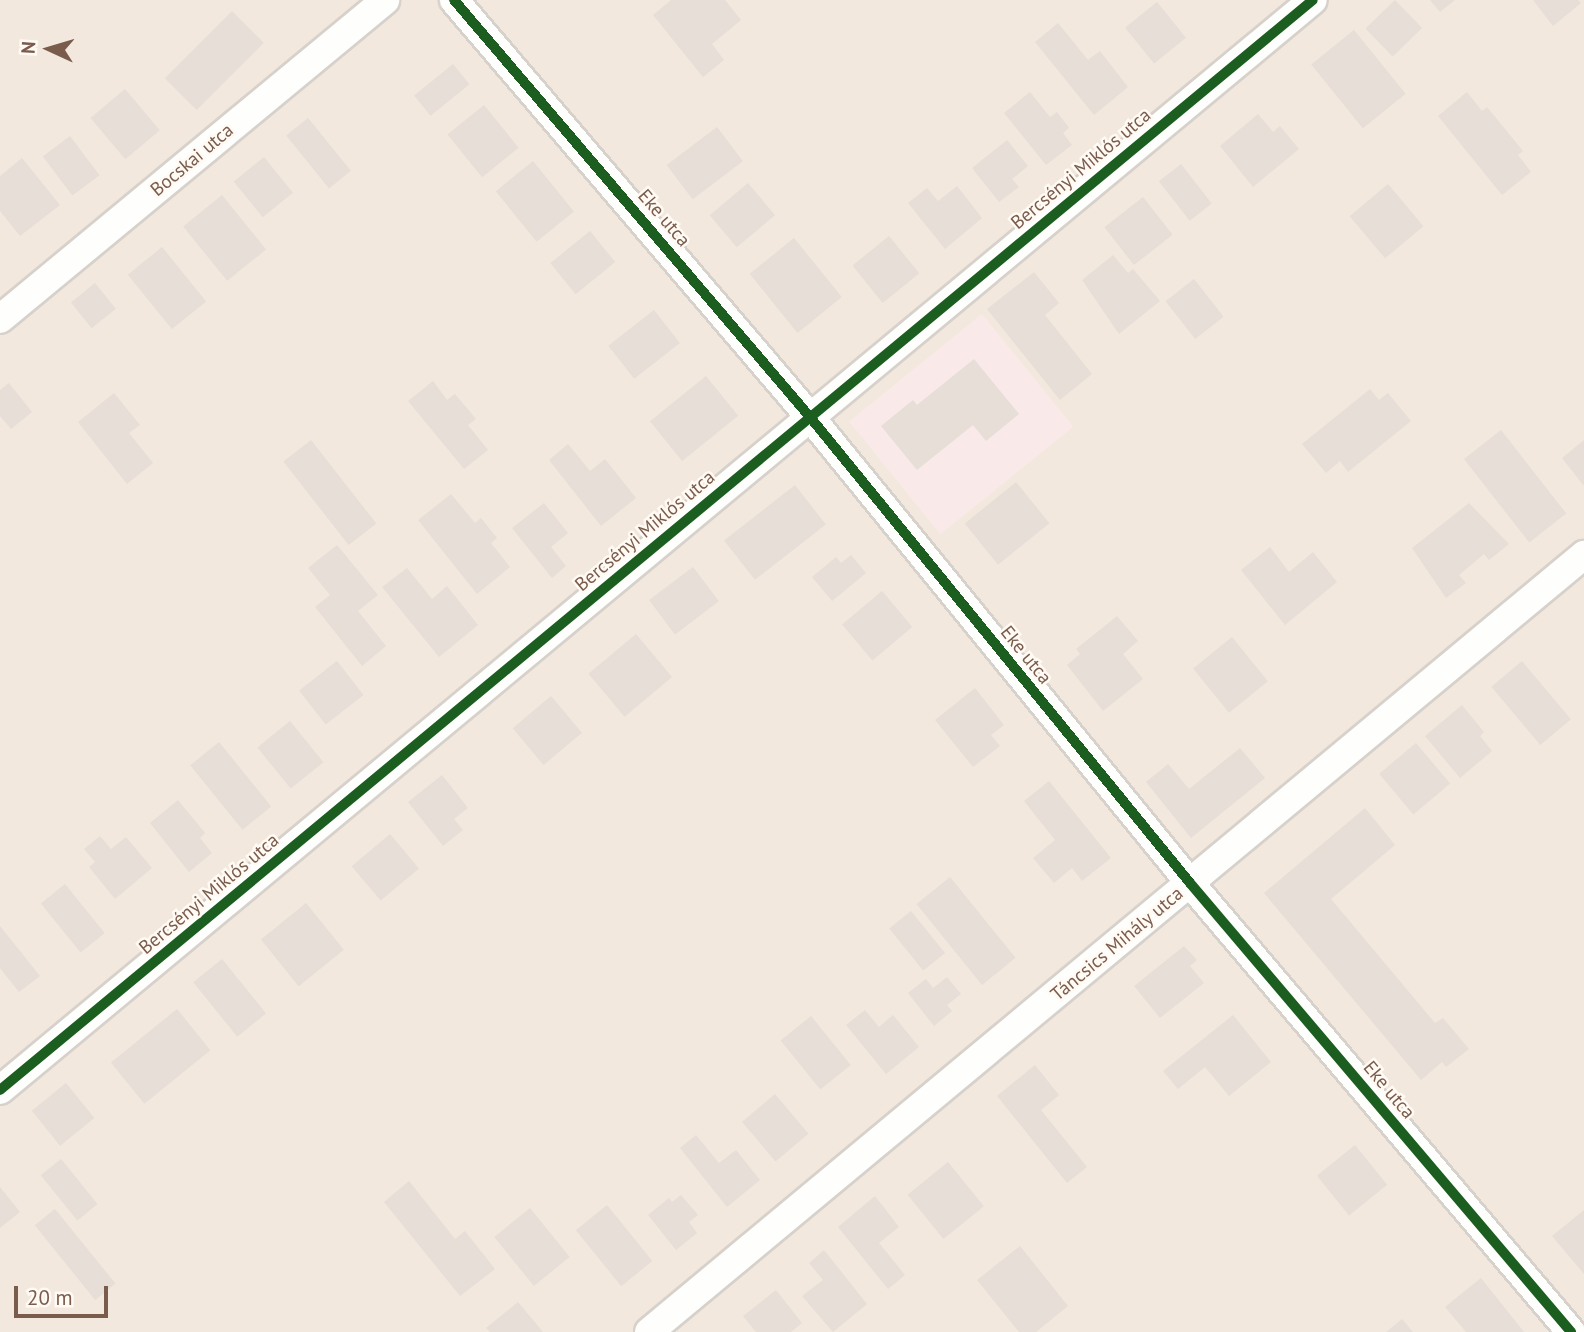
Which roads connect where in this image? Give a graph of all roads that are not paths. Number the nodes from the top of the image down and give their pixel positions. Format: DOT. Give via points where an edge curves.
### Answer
graph roads {
  1 [pos="385,0"];
  2 [pos="454,0"];
  3 [pos="1313,0"];
  4 [pos="0,320"];
  5 [pos="810,417"];
  6 [pos="1584,555"];
  7 [pos="1190,883"];
  8 [pos="0,1090"];
  9 [pos="649,1332"];
  10 [pos="1571,1332"];
  1 -- 4 [label="street, Bocskai utca"];
  2 -- 5 [label="street, Eke utca"];
  3 -- 5 [label="street, Bercsényi Miklós utca"];
  5 -- 7 [label="street, Eke utca"];
  5 -- 8 [label="street, Bercsényi Miklós utca"];
  6 -- 7 [label="street, Táncsics Mihály utca"];
  7 -- 9 [label="street, Táncsics Mihály utca"];
  7 -- 10 [label="street, Eke utca"];
}
